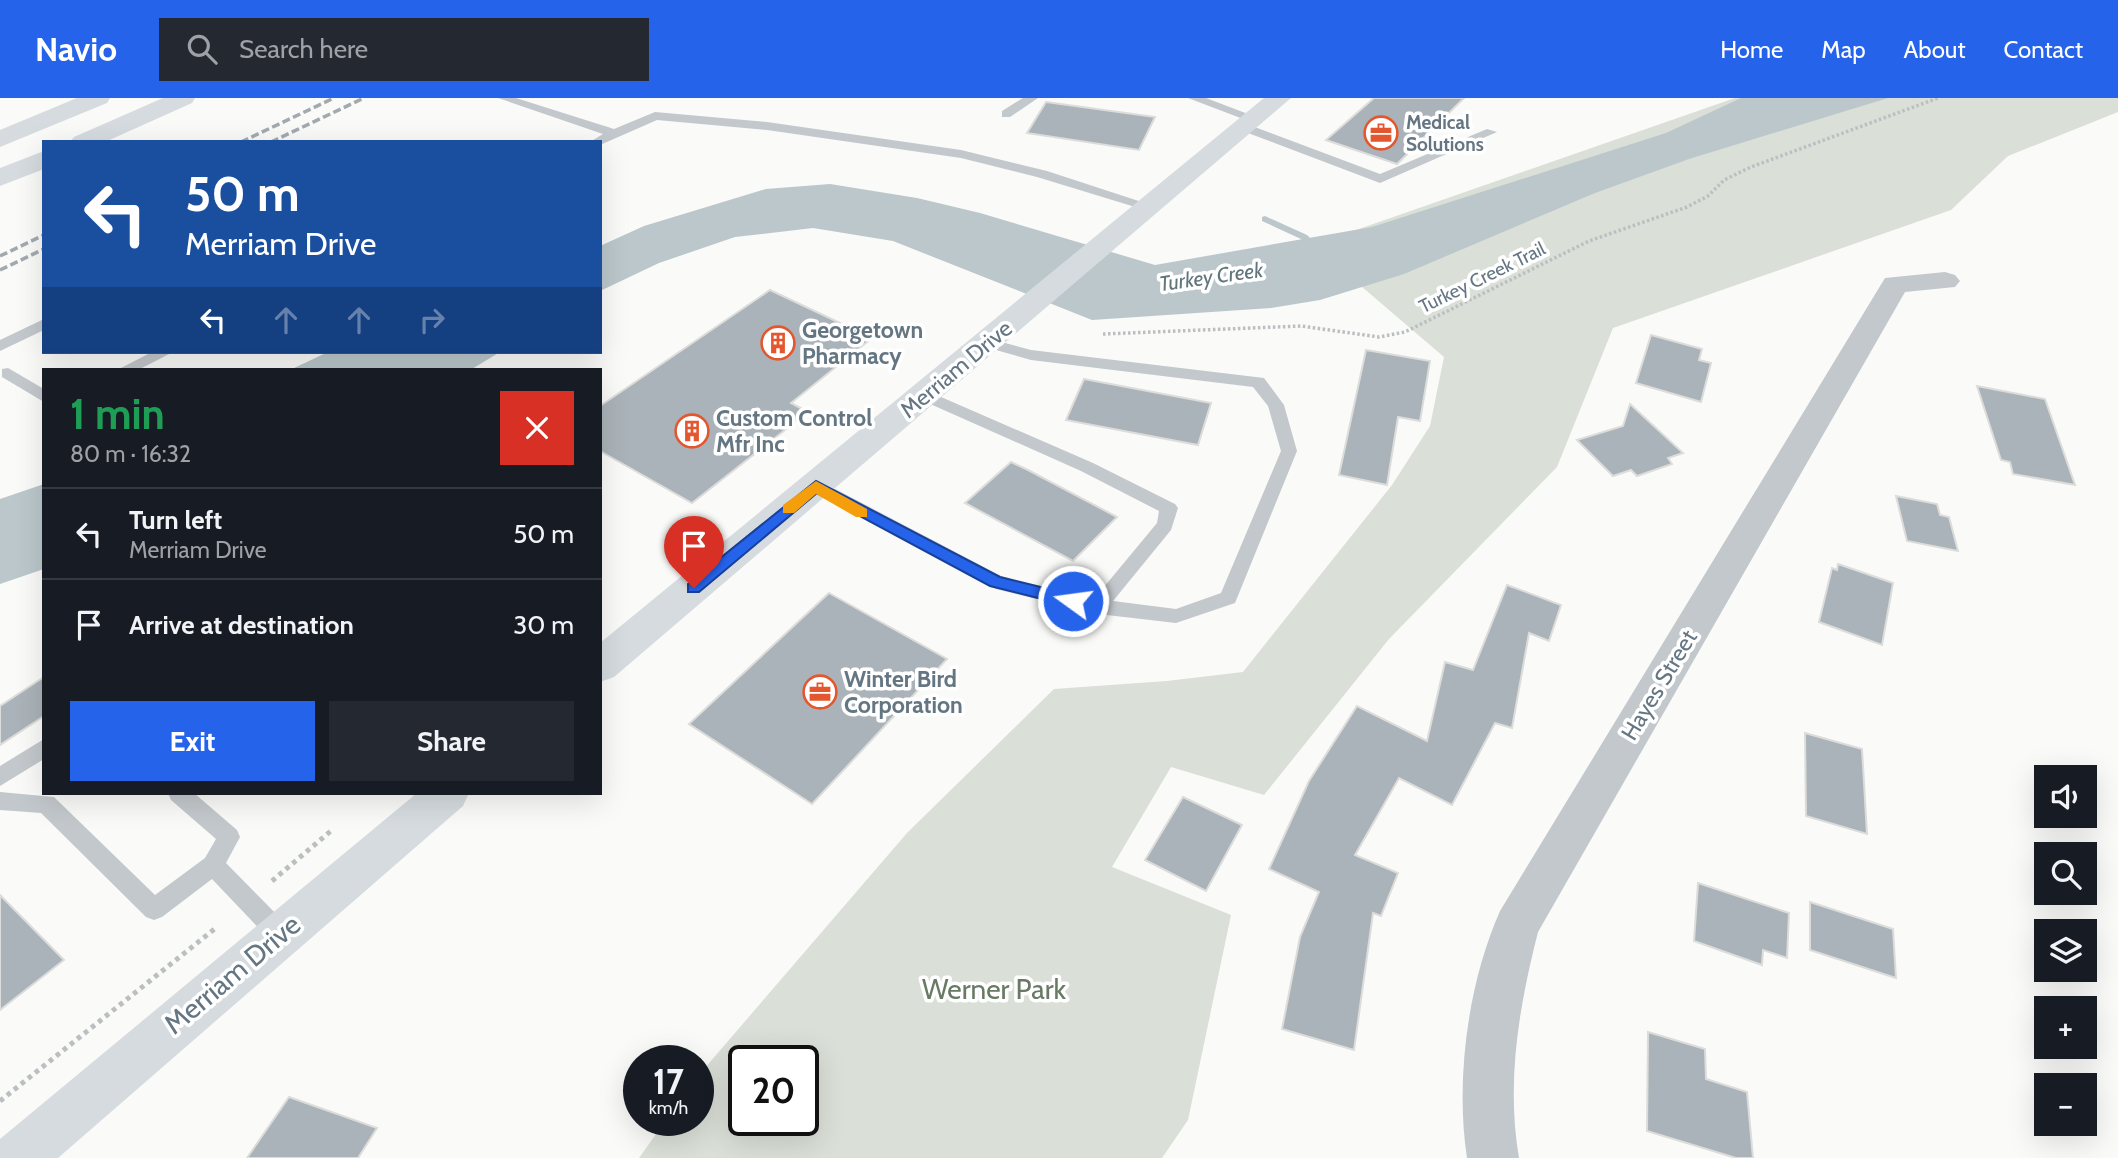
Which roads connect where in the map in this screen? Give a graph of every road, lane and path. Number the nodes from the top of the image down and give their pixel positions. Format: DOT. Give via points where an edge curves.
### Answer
graph roads {
  1 [pos="98,98"];
  2 [pos="183,98"];
  3 [pos="504,98"];
  4 [pos="1032,98"];
  5 [pos="1195,98"];
  6 [pos="1279,98"];
  7 [pos="1938,98"];
  8 [pos="1006,114"];
  9 [pos="1250,123"];
  10 [pos="1491,132"];
  11 [pos="612,133"];
  12 [pos="0,139"];
  13 [pos="88,140"];
  14 [pos="600,140"];
  15 [pos="42,160"];
  16 [pos="0,178"];
  17 [pos="1150,207"];
  18 [pos="1945,281"];
  19 [pos="42,325"];
  20 [pos="1091,334"];
  21 [pos="987,343"];
  22 [pos="0,346"];
  23 [pos="161,354"];
  24 [pos="129,368"];
  25 [pos="3,373"];
  26 [pos="42,396"];
  27 [pos="925,396"];
  28 [pos="816,486"];
  29 [pos="1098,607"];
  30 [pos="602,664"];
  31 [pos="42,749"];
  32 [pos="0,777"];
  33 [pos="180,795"];
  34 [pos="446,795"];
  35 [pos="0,801"];
  36 [pos="213,865"];
  37 [pos="279,933"];
  38 [pos="199,940"];
  39 [pos="0,1101"];
  40 [pos="18,1158"];
  41 [pos="1493,1158"];
  1 -- 12 [label="main road"];
  2 -- 13 [label="main road"];
  3 -- 11 [label="lane"];
  4 -- 8 [label="lane"];
  5 -- 9 [label="lane"];
  6 -- 9 [label="main road, Merriam Drive"];
  7 -- 20 [label="path, Turkey Creek Trail" via="1751,167 1687,207 1589,241 1405,332 1379,337 1301,326"];
  9 -- 10 [label="lane" via="1380,179"];
  9 -- 17 [label="main road, Merriam Drive"];
  11 -- 14 [label="lane"];
  11 -- 17 [label="lane" via="655,117 863,138 1042,174"];
  15 -- 16 [label="main road"];
  17 -- 21 [label="main road, Merriam Drive"];
  18 -- 41 [label="street, Hayes Street" via="1895,284 1516,926 1488,1067"];
  19 -- 22 [label="lane"];
  21 -- 27 [label="main road, Merriam Drive"];
  21 -- 29 [label="lane" via="1031,355 1258,382 1276,405 1289,451 1228,598 1176,616"];
  23 -- 24 [label="lane"];
  25 -- 26 [label="lane"];
  27 -- 28 [label="main road, Merriam Drive"];
  27 -- 29 [label="lane" via="1169,508 1165,525"];
  28 -- 29 [label="lane" via="996,582"];
  28 -- 30 [label="main road, Merriam Drive"];
  31 -- 32 [label="lane"];
  33 -- 36 [label="lane" via="229,837"];
  34 -- 37 [label="main road, Merriam Drive"];
  35 -- 36 [label="lane" via="46,804 154,909"];
  36 -- 37 [label="lane"];
  37 -- 40 [label="main road, Merriam Drive"];
  38 -- 39 [label="path"];
}
